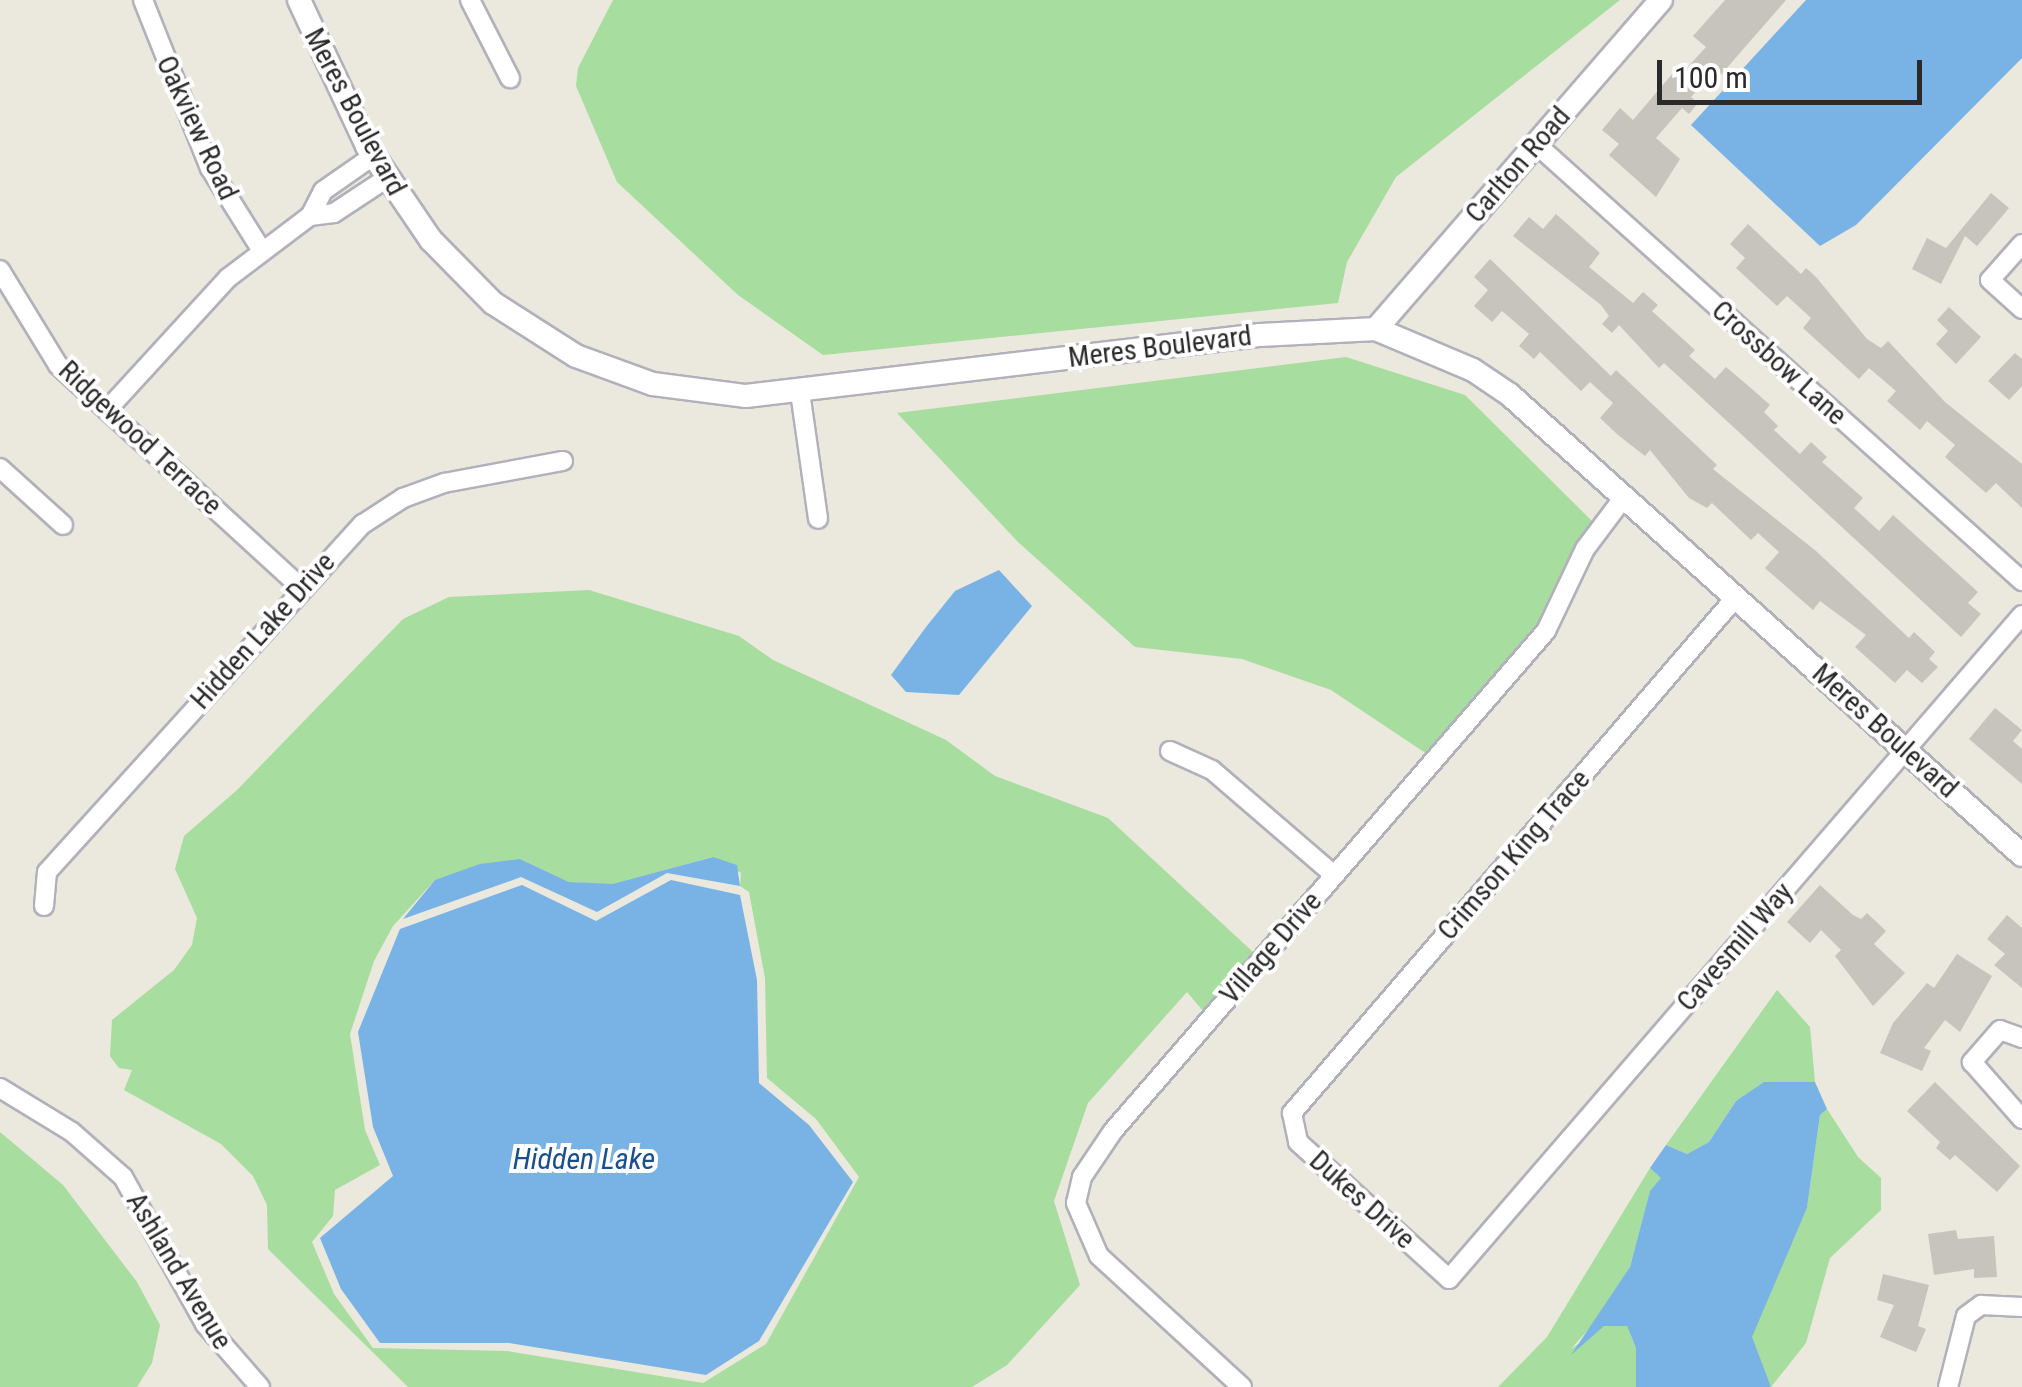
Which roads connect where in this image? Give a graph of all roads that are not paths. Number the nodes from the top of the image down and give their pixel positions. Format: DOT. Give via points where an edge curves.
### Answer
graph roads {
  1 [pos="143,0"];
  2 [pos="300,0"];
  3 [pos="470,0"];
  4 [pos="1662,0"];
  5 [pos="510,78"];
  6 [pos="1536,144"];
  7 [pos="373,156"];
  8 [pos="387,178"];
  9 [pos="310,216"];
  10 [pos="2022,244"];
  11 [pos="262,252"];
  12 [pos="0,270"];
  13 [pos="2022,309"];
  14 [pos="1376,329"];
  15 [pos="800,392"];
  16 [pos="107,410"];
  17 [pos="563,462"];
  18 [pos="0,468"];
  19 [pos="1624,497"];
  20 [pos="818,519"];
  21 [pos="63,525"];
  22 [pos="2022,581"];
  23 [pos="301,588"];
  24 [pos="1736,596"];
  25 [pos="2022,615"];
  26 [pos="1906,749"];
  27 [pos="1170,751"];
  28 [pos="2022,855"];
  29 [pos="1334,875"];
  30 [pos="44,906"];
  31 [pos="2022,1038"];
  32 [pos="0,1088"];
  33 [pos="1292,1113"];
  34 [pos="2022,1120"];
  35 [pos="1449,1279"];
  36 [pos="2022,1307"];
  37 [pos="260,1387"];
  38 [pos="1242,1387"];
  39 [pos="1948,1387"];
  1 -- 11 [label="street, Oakview Road" via="210,168"];
  2 -- 7 [label="street, Meres Boulevard"];
  3 -- 5 [label="street"];
  4 -- 6 [label="street, Carlton Road"];
  6 -- 14 [label="street, Carlton Road"];
  6 -- 22 [label="street, Crossbow Lane"];
  7 -- 8 [label="street, Meres Boulevard"];
  7 -- 9 [label="street" via="323,191"];
  8 -- 9 [label="street" via="334,213"];
  8 -- 15 [label="street, Meres Boulevard" via="469,282 524,327 576,356 692,392"];
  9 -- 11 [label="street"];
  10 -- 13 [label="street" via="1990,280"];
  11 -- 16 [label="street" via="217,289"];
  12 -- 16 [label="street, Ridgewood Terrace" via="58,364"];
  14 -- 15 [label="street, Meres Boulevard" via="1260,334"];
  14 -- 19 [label="street, Meres Boulevard" via="1486,378"];
  15 -- 20 [label="street"];
  16 -- 23 [label="street, Ridgewood Terrace"];
  17 -- 23 [label="street, Hidden Lake Drive" via="444,483 403,498 363,524"];
  18 -- 21 [label="street"];
  19 -- 24 [label="street, Meres Boulevard"];
  19 -- 29 [label="street, Village Drive" via="1585,549 1546,630"];
  23 -- 30 [label="street, Hidden Lake Drive" via="47,872"];
  24 -- 26 [label="street, Meres Boulevard"];
  24 -- 33 [label="street, Crimson King Trace"];
  25 -- 26 [label="street, Cavesmill Way"];
  26 -- 28 [label="street, Meres Boulevard"];
  26 -- 35 [label="street, Cavesmill Way"];
  27 -- 29 [label="street" via="1212,770"];
  29 -- 38 [label="street, Village Drive" via="1105,1141 1078,1192 1080,1219 1099,1256"];
  31 -- 34 [label="street" via="2010,1028 2000,1030 1972,1062"];
  32 -- 37 [label="street, Ashland Avenue" via="72,1132 123,1177 205,1324"];
  33 -- 35 [label="street, Dukes Drive" via="1298,1142"];
  36 -- 39 [label="street" via="1981,1305 1966,1316"];
}
